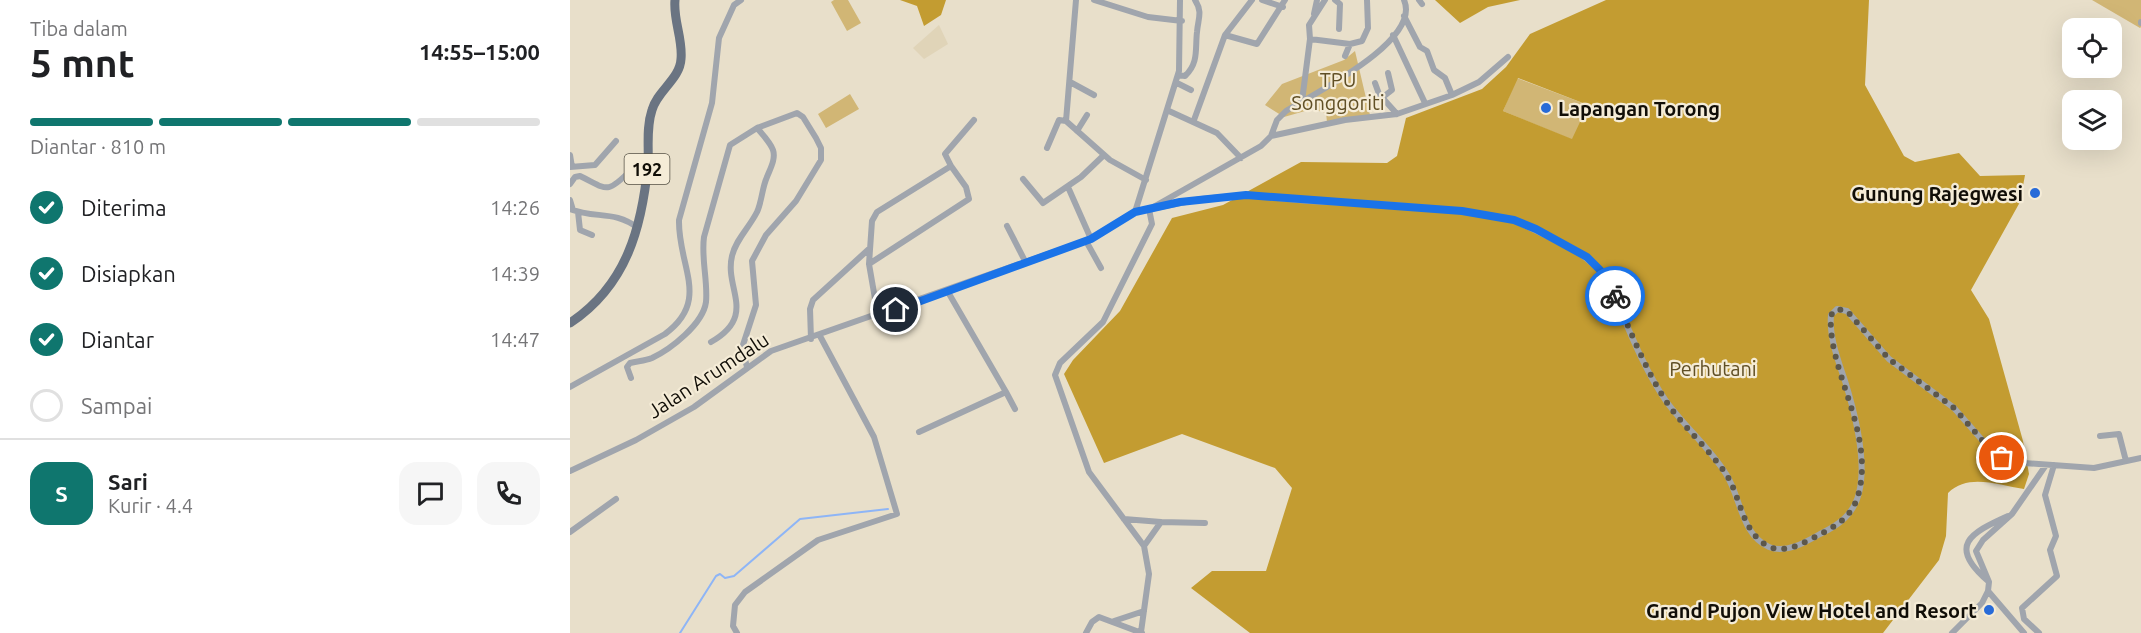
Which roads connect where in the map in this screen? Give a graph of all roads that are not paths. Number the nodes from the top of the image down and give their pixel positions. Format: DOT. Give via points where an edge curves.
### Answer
graph roads {
  1 [pos="675,0"];
  2 [pos="741,0"];
  3 [pos="1076,0"];
  4 [pos="1094,0"];
  5 [pos="1180,0"];
  6 [pos="1195,0"];
  7 [pos="1252,0"];
  8 [pos="1262,0"];
  9 [pos="1317,0"];
  10 [pos="1325,0"];
  11 [pos="1335,0"];
  12 [pos="1367,0"];
  13 [pos="1406,2"];
  14 [pos="1284,3"];
  15 [pos="1404,16"];
  16 [pos="1313,18"];
  17 [pos="1182,21"];
  18 [pos="1339,29"];
  19 [pos="1225,34"];
  20 [pos="1393,35"];
  21 [pos="1310,39"];
  22 [pos="1350,44"];
  23 [pos="1345,56"];
  24 [pos="1508,57"];
  25 [pos="1388,73"];
  26 [pos="1177,79"];
  27 [pos="1070,82"];
  28 [pos="1375,83"];
  29 [pos="1191,90"];
  30 [pos="1094,95"];
  31 [pos="1452,95"];
  32 [pos="1383,97"];
  33 [pos="1302,101"];
  34 [pos="1425,103"];
  35 [pos="1169,111"];
  36 [pos="1396,114"];
  37 [pos="1087,115"];
  38 [pos="974,120"];
  39 [pos="1194,120"];
  40 [pos="1066,121"];
  41 [pos="757,128"];
  42 [pos="1077,131"];
  43 [pos="1271,136"];
  44 [pos="616,141"];
  45 [pos="1047,148"];
  46 [pos="570,155"];
  47 [pos="1104,155"];
  48 [pos="1241,158"];
  49 [pos="951,166"];
  50 [pos="571,167"];
  51 [pos="630,171"];
  52 [pos="1023,179"];
  53 [pos="1146,180"];
  54 [pos="570,184"];
  55 [pos="1068,187"];
  56 [pos="570,200"];
  57 [pos="1150,208"];
  58 [pos="574,210"];
  59 [pos="1135,212"];
  60 [pos="1007,226"];
  61 [pos="639,228"];
  62 [pos="592,235"];
  63 [pos="1089,240"];
  64 [pos="870,248"];
  65 [pos="1026,263"];
  66 [pos="869,264"];
  67 [pos="1101,268"];
  68 [pos="948,292"];
  69 [pos="878,316"];
  70 [pos="570,322"];
  71 [pos="820,336"];
  72 [pos="811,339"];
  73 [pos="711,342"];
  74 [pos="747,367"];
  75 [pos="631,378"];
  76 [pos="570,387"];
  77 [pos="1006,392"];
  78 [pos="1015,409"];
  79 [pos="919,432"];
  80 [pos="2100,436"];
  81 [pos="2141,458"];
  82 [pos="2126,461"];
  83 [pos="2046,465"];
  84 [pos="2054,465"];
  85 [pos="570,471"];
  86 [pos="616,499"];
  87 [pos="2012,514"];
  88 [pos="1124,519"];
  89 [pos="1161,522"];
  90 [pos="1205,523"];
  91 [pos="570,532"];
  92 [pos="1144,546"];
  93 [pos="1989,582"];
  94 [pos="1988,591"];
  95 [pos="1144,611"];
  96 [pos="1113,621"];
  97 [pos="737,633"];
  98 [pos="1086,633"];
  99 [pos="1141,633"];
  100 [pos="1952,633"];
  101 [pos="2024,633"];
  102 [pos="2039,633"];
  1 -- 61 [label="main road, 192" via="681,63 652,107"];
  2 -- 76 [label="street" via="734,5 719,38 712,103 679,220 689,285 687,312 665,334"];
  3 -- 27 [label="street"];
  4 -- 17 [label="street" via="1148,17"];
  5 -- 17 [label="street"];
  6 -- 26 [label="street" via="1200,16 1195,62 1185,76"];
  7 -- 19 [label="street"];
  8 -- 14 [label="street"];
  9 -- 16 [label="street"];
  10 -- 16 [label="street"];
  11 -- 18 [label="street" via="1340,4"];
  12 -- 22 [label="street" via="1365,37"];
  13 -- 15 [label="street"];
  14 -- 19 [label="street" via="1257,44"];
  15 -- 20 [label="street"];
  15 -- 31 [label="street"];
  16 -- 21 [label="street"];
  17 -- 26 [label="street"];
  19 -- 39 [label="street"];
  20 -- 33 [label="street" via="1368,63"];
  20 -- 34 [label="street"];
  21 -- 22 [label="street"];
  21 -- 33 [label="street"];
  22 -- 23 [label="street"];
  24 -- 31 [label="street" via="1479,82"];
  25 -- 32 [label="street" via="1392,90"];
  26 -- 29 [label="street"];
  26 -- 35 [label="street"];
  27 -- 30 [label="street"];
  27 -- 40 [label="street"];
  28 -- 32 [label="street"];
  31 -- 34 [label="street"];
  32 -- 36 [label="street"];
  33 -- 43 [label="street" via="1277,120"];
  34 -- 36 [label="street"];
  35 -- 39 [label="street"];
  35 -- 53 [label="street"];
  36 -- 43 [label="street"];
  37 -- 42 [label="street"];
  38 -- 49 [label="street" via="945,154"];
  39 -- 48 [label="street" via="1217,134"];
  40 -- 42 [label="street"];
  40 -- 45 [label="street" via="1059,120"];
  41 -- 73 [label="street" via="772,148 772,163 757,212 732,256 738,307 723,334"];
  41 -- 74 [label="street" via="797,114 813,131 822,155 796,201 766,235 752,261 756,305 741,348"];
  41 -- 75 [label="street" via="730,145 725,155 701,252 706,303 700,315 690,329 658,355 630,363 627,367"];
  42 -- 47 [label="street"];
  43 -- 48 [label="street"];
  44 -- 50 [label="street" via="595,165"];
  46 -- 50 [label="street"];
  47 -- 53 [label="street"];
  47 -- 55 [label="street"];
  48 -- 57 [label="street"];
  49 -- 64 [label="street" via="877,212 872,221"];
  49 -- 66 [label="street" via="966,187 969,199"];
  51 -- 54 [label="street" via="607,189 580,176"];
  52 -- 55 [label="street" via="1043,203"];
  53 -- 59 [label="street"];
  55 -- 63 [label="street"];
  56 -- 58 [label="street"];
  57 -- 59 [label="street, Jalan Arumdalu"];
  57 -- 83 [label="street" via="1246,195 1462,211 1514,220 1576,250 1608,282 1665,400 1725,472 1751,533 1775,549 1791,548 1831,529 1847,517 1859,495 1855,415 1831,324 1831,315 1837,309 1847,311 1889,359 1954,408 1996,454 2011,462"];
  57 -- 88 [label="street" via="1152,224 1107,315 1060,363 1055,375 1089,472"];
  58 -- 61 [label="street" via="623,218"];
  58 -- 62 [label="street" via="580,230"];
  59 -- 63 [label="street, Jalan Arumdalu"];
  60 -- 65 [label="street"];
  61 -- 70 [label="main road, 192" via="608,287"];
  63 -- 65 [label="street, Jalan Arumdalu"];
  63 -- 67 [label="street"];
  64 -- 66 [label="street"];
  64 -- 72 [label="street" via="813,300"];
  65 -- 68 [label="street, Jalan Arumdalu"];
  66 -- 69 [label="street"];
  68 -- 69 [label="street, Jalan Arumdalu"];
  68 -- 77 [label="street"];
  69 -- 71 [label="street, Jalan Arumdalu"];
  71 -- 72 [label="street, Jalan Arumdalu"];
  71 -- 97 [label="street" via="874,437 897,514 818,540 745,592 735,605 732,626"];
  72 -- 74 [label="street, Jalan Arumdalu" via="771,351"];
  74 -- 85 [label="street, Jalan Arumdalu" via="694,407"];
  77 -- 78 [label="street"];
  77 -- 79 [label="street"];
  80 -- 82 [label="street" via="2119,434"];
  81 -- 82 [label="street"];
  82 -- 84 [label="street" via="2094,468"];
  83 -- 84 [label="street"];
  83 -- 87 [label="street"];
  84 -- 102 [label="street" via="2045,495 2056,536 2050,550 2057,576 2022,608 2024,619"];
  86 -- 91 [label="street"];
  87 -- 93 [label="street" via="1977,545 1977,556"];
  87 -- 93 [label="street" via="1977,530 1967,542 1965,553 1969,562"];
  88 -- 89 [label="street"];
  88 -- 92 [label="street"];
  89 -- 90 [label="street"];
  89 -- 92 [label="street"];
  92 -- 95 [label="street" via="1149,574"];
  93 -- 94 [label="street"];
  94 -- 100 [label="street" via="1982,603"];
  94 -- 101 [label="street"];
  95 -- 96 [label="street"];
  95 -- 99 [label="street"];
  96 -- 98 [label="street" via="1099,617"];
  96 -- 99 [label="street"];
}
